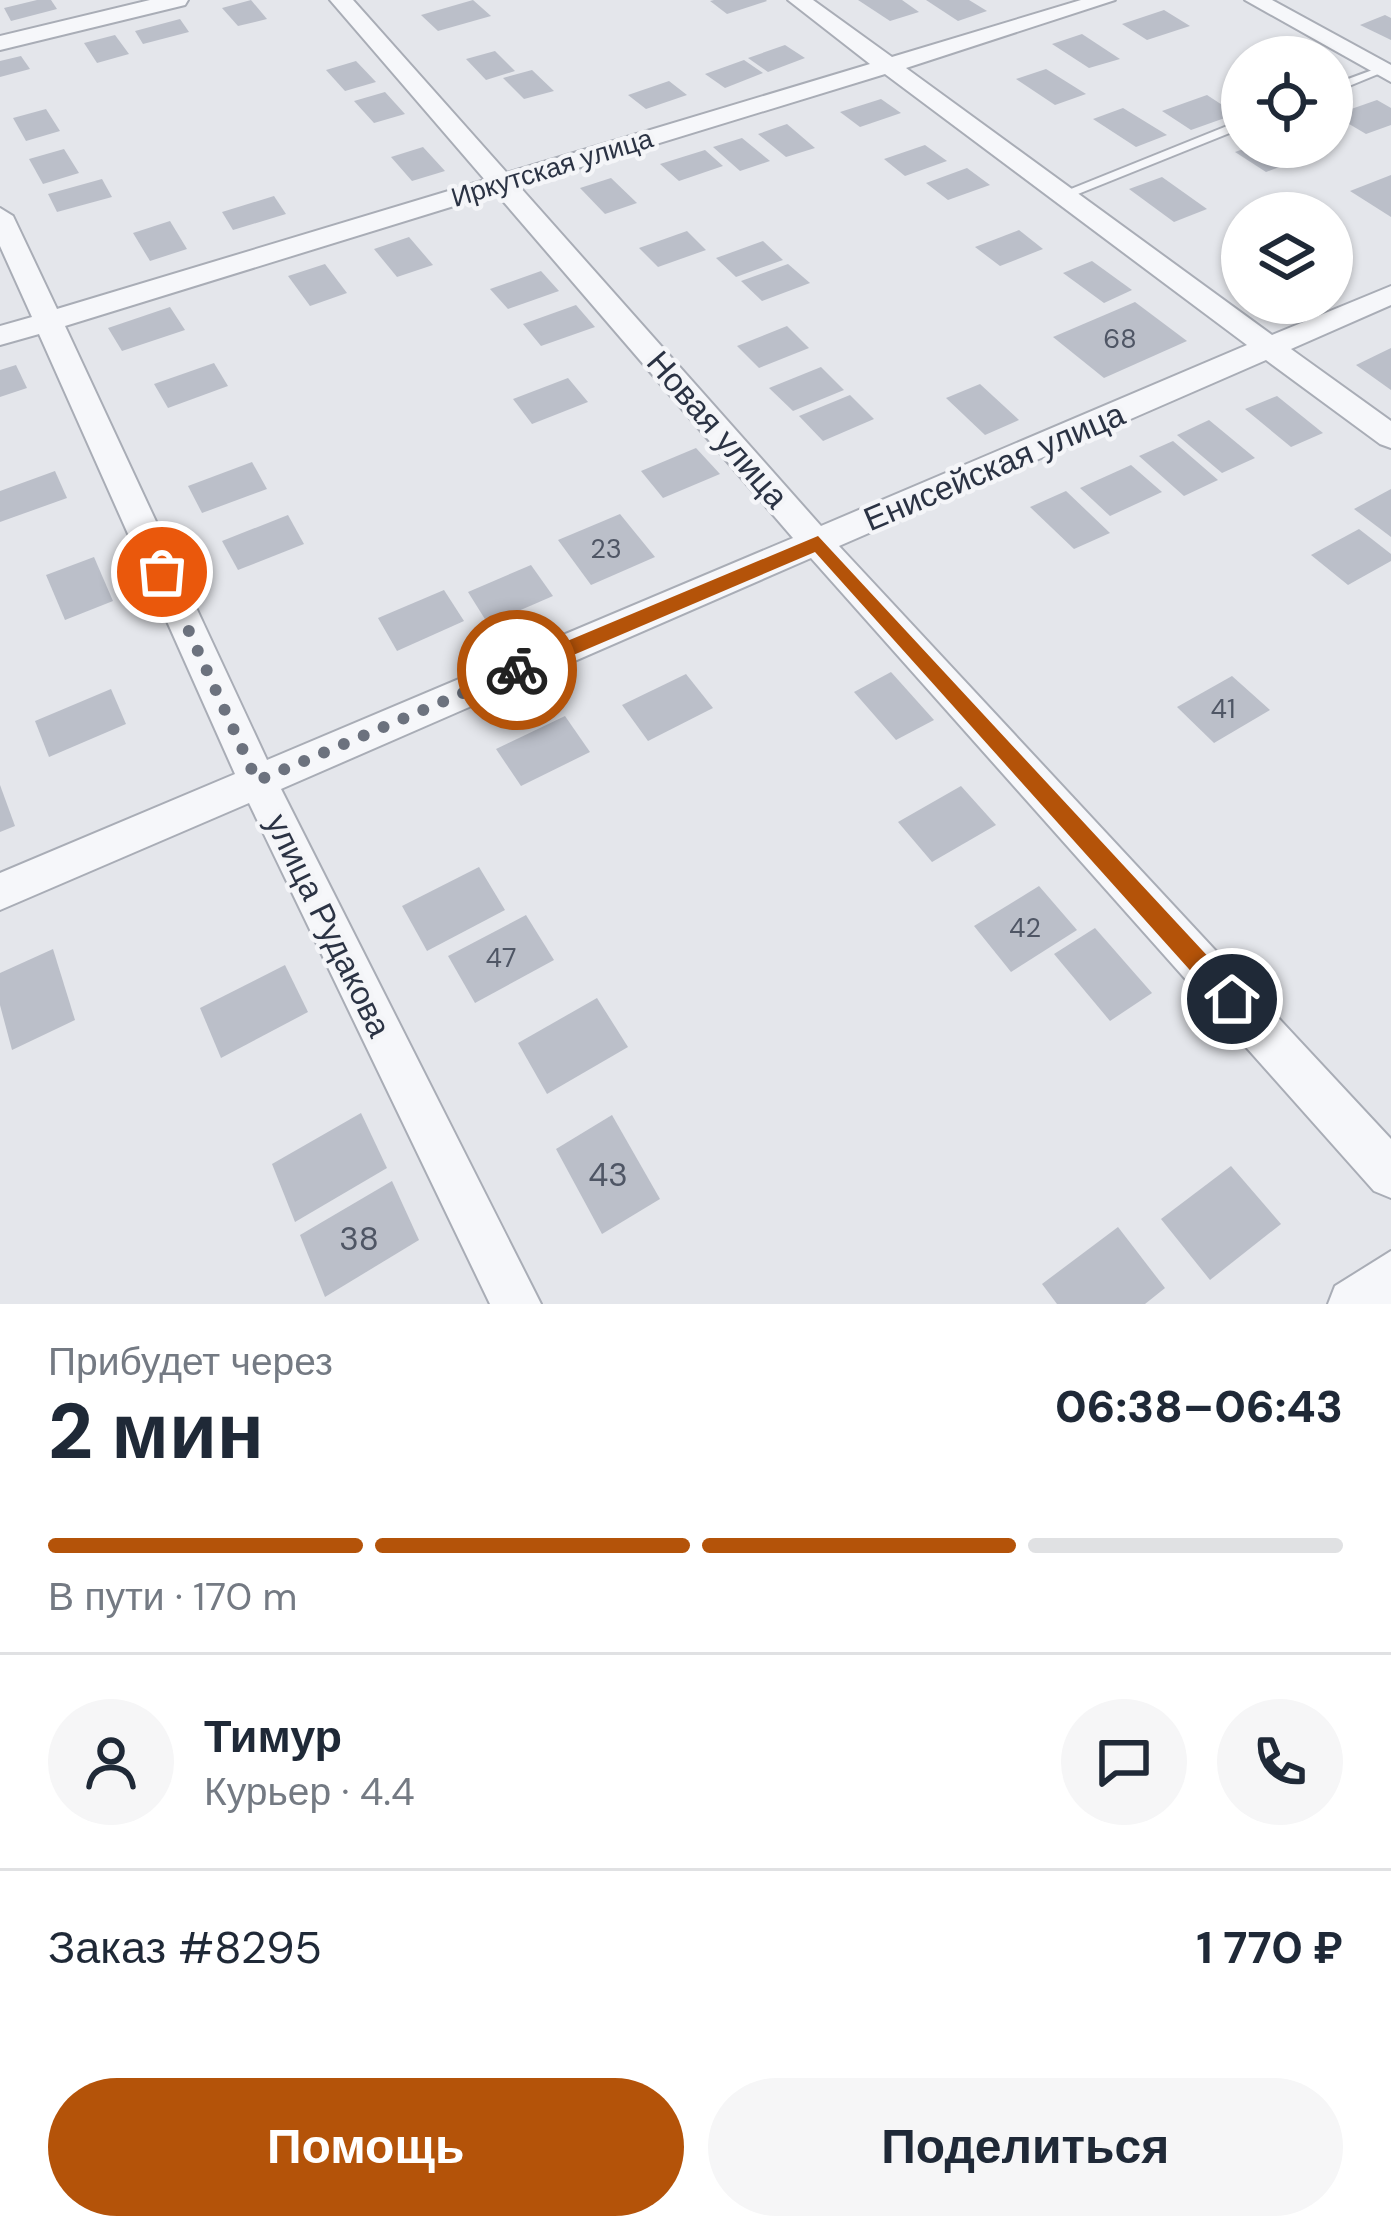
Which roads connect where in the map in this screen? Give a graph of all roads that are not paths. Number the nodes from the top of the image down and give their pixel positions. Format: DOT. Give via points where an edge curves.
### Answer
graph roads {
  1 [pos="177,0"];
  2 [pos="341,0"];
  3 [pos="799,0"];
  4 [pos="1104,0"];
  5 [pos="1256,0"];
  6 [pos="0,43"];
  7 [pos="887,65"];
  8 [pos="1386,72"];
  9 [pos="1353,82"];
  10 [pos="1221,132"];
  11 [pos="504,183"];
  12 [pos="1063,195"];
  13 [pos="0,215"];
  14 [pos="1391,295"];
  15 [pos="48,321"];
  16 [pos="0,336"];
  17 [pos="1269,347"];
  18 [pos="1391,437"];
  19 [pos="818,543"];
  20 [pos="257,781"];
  21 [pos="0,892"];
  22 [pos="1391,1174"];
  23 [pos="1391,1276"];
  24 [pos="515,1304"];
  25 [pos="1353,1304"];
  1 -- 6 [label="street"];
  2 -- 11 [label="street, Новая улица"];
  3 -- 7 [label="street"];
  4 -- 7 [label="street, Иркутская улица"];
  5 -- 8 [label="street"];
  7 -- 11 [label="street, Иркутская улица"];
  7 -- 12 [label="street"];
  8 -- 9 [label="lane"];
  10 -- 12 [label="lane"];
  11 -- 15 [label="street, Иркутская улица"];
  11 -- 19 [label="street, Новая улица"];
  12 -- 17 [label="street"];
  13 -- 15 [label="street, улица Рудакова"];
  14 -- 17 [label="street, Енисейская улица"];
  15 -- 16 [label="street, Иркутская улица"];
  15 -- 20 [label="street, улица Рудакова"];
  17 -- 18 [label="street"];
  17 -- 19 [label="street, Енисейская улица"];
  19 -- 20 [label="street, Енисейская улица"];
  19 -- 22 [label="street, Новая улица"];
  20 -- 21 [label="street, Енисейская улица"];
  20 -- 24 [label="street, улица Рудакова"];
  23 -- 25 [label="street"];
}
